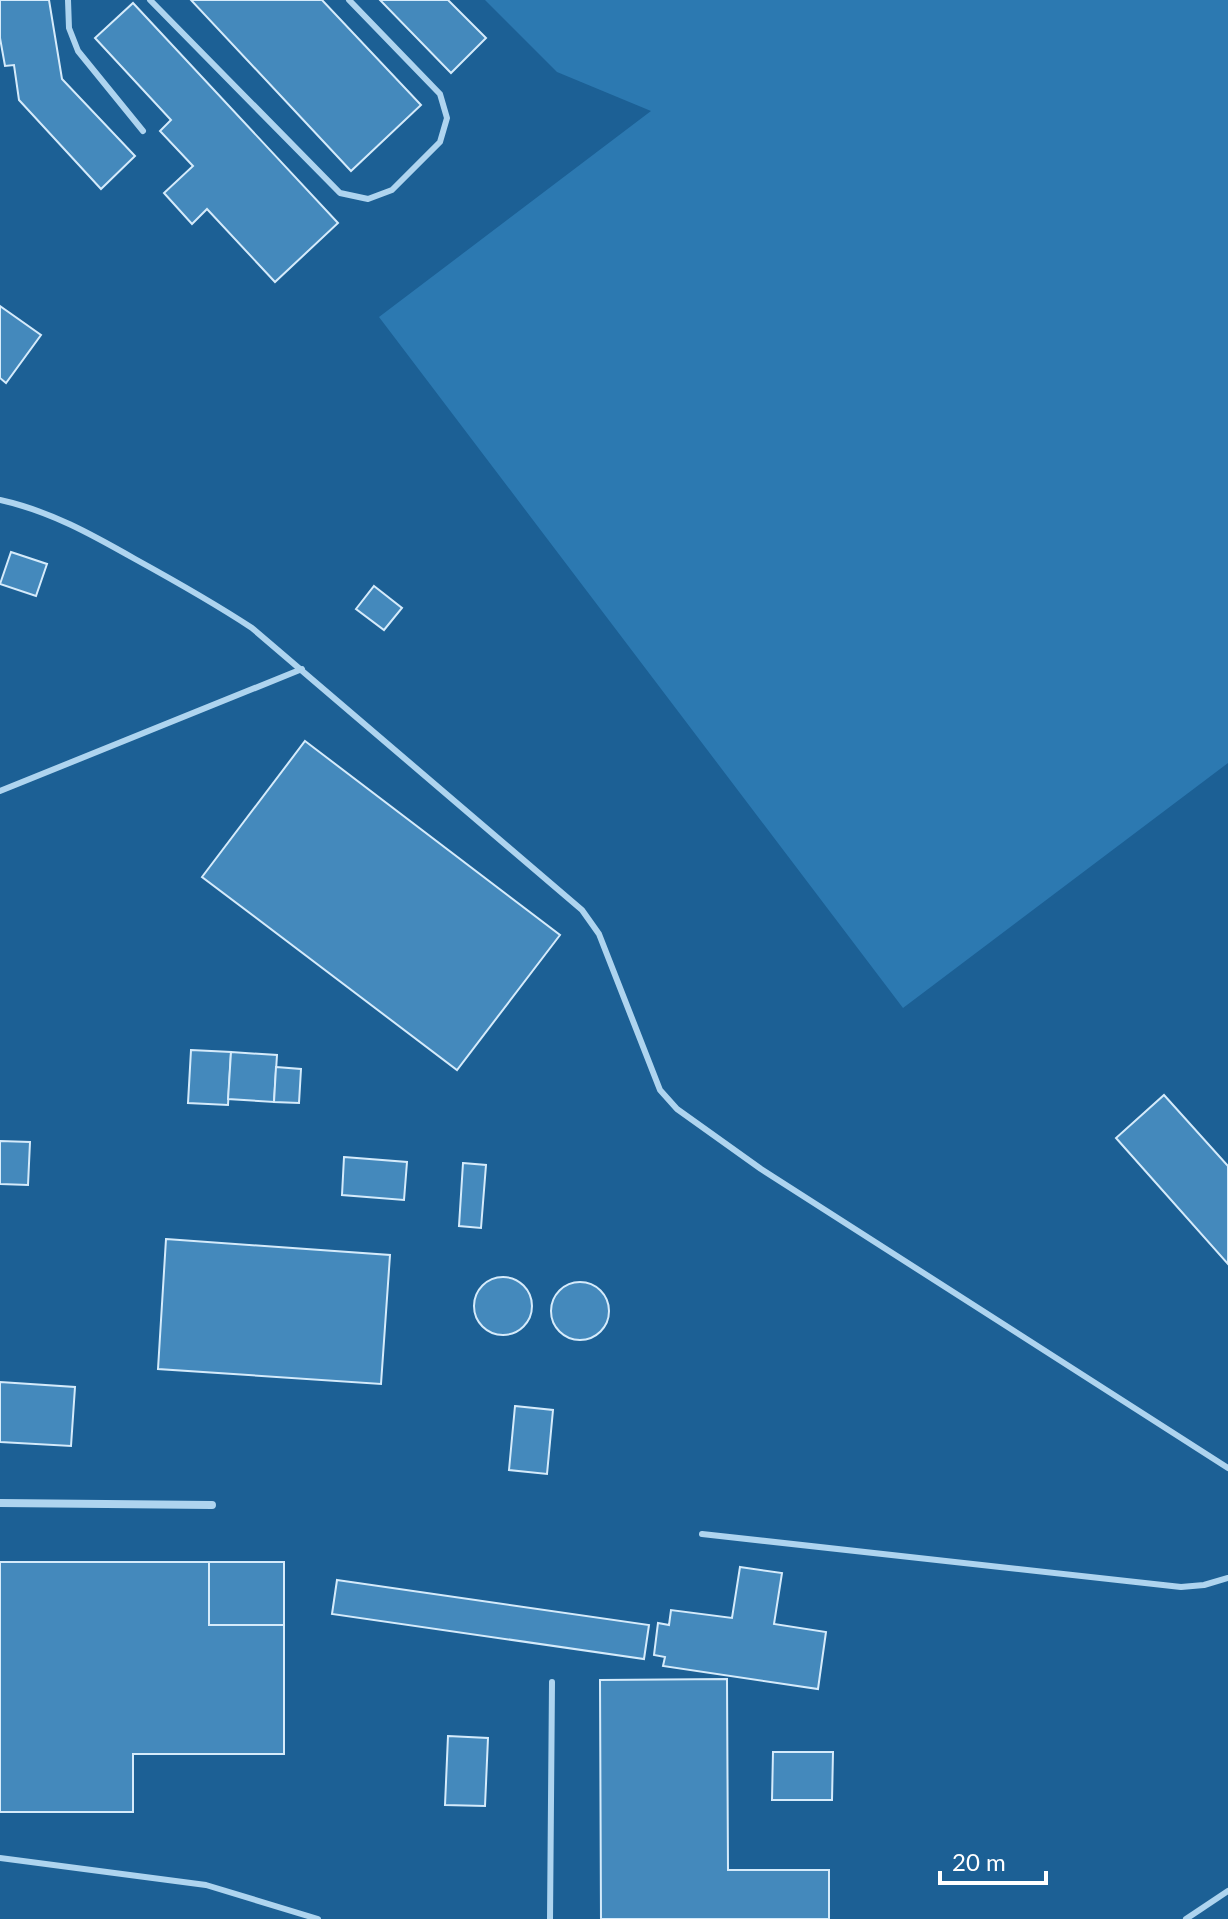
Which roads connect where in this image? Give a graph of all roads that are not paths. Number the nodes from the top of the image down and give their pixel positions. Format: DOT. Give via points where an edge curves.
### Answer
graph roads {
  1 [pos="68,0"];
  2 [pos="150,0"];
  3 [pos="349,0"];
  4 [pos="143,131"];
  5 [pos="0,500"];
  6 [pos="302,669"];
  7 [pos="0,791"];
  8 [pos="1228,1468"];
  9 [pos="0,1503"];
  10 [pos="212,1505"];
  11 [pos="702,1534"];
  12 [pos="1228,1578"];
  13 [pos="552,1682"];
  14 [pos="0,1858"];
  15 [pos="1228,1891"];
  16 [pos="318,1919"];
  17 [pos="550,1919"];
  18 [pos="1186,1919"];
  1 -- 4 [label="lane" via="69,28 78,51"];
  2 -- 3 [label="lane" via="340,193 368,199 392,190 440,142 447,118 440,94"];
  5 -- 6 [label="lane" via="66,520 209,599"];
  6 -- 7 [label="lane"];
  6 -- 8 [label="lane" via="582,910 599,934 660,1090 677,1109 761,1169"];
  9 -- 10 [label="street"];
  11 -- 12 [label="lane" via="1181,1587"];
  13 -- 17 [label="lane"];
  14 -- 16 [label="lane" via="206,1885"];
  15 -- 18 [label="lane"];
}
